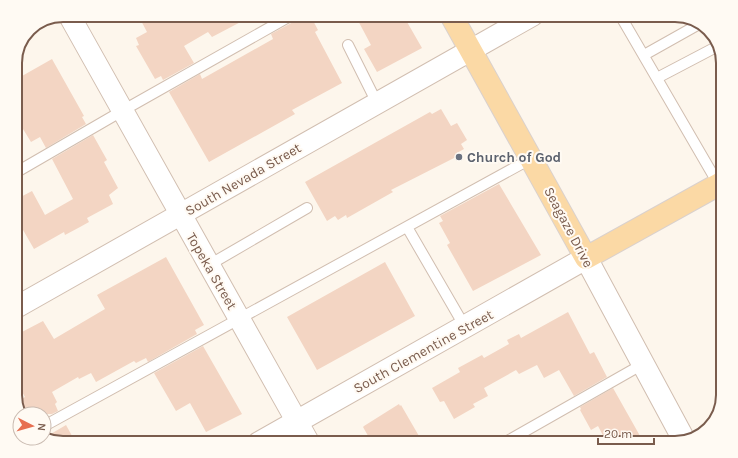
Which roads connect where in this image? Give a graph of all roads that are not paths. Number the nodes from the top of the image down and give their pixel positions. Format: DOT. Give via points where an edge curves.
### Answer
graph roads {
  1 [pos="72,22"];
  2 [pos="280,22"];
  3 [pos="455,22"];
  4 [pos="521,22"];
  5 [pos="624,22"];
  6 [pos="694,27"];
  7 [pos="348,45"];
  8 [pos="713,48"];
  9 [pos="471,50"];
  10 [pos="644,55"];
  11 [pos="657,78"];
  12 [pos="377,103"];
  13 [pos="122,111"];
  14 [pos="532,158"];
  15 [pos="22,169"];
  16 [pos="716,178"];
  17 [pos="716,189"];
  18 [pos="306,208"];
  19 [pos="561,211"];
  20 [pos="180,216"];
  21 [pos="407,227"];
  22 [pos="608,246"];
  23 [pos="586,258"];
  24 [pos="209,265"];
  25 [pos="22,304"];
  26 [pos="240,320"];
  27 [pos="465,327"];
  28 [pos="643,364"];
  29 [pos="52,422"];
  30 [pos="297,422"];
  31 [pos="272,436"];
  32 [pos="305,436"];
  33 [pos="516,436"];
  34 [pos="682,436"];
  1 -- 13 [label="street, Topeka Street"];
  2 -- 13 [label="lane"];
  3 -- 9 [label="main road, Seagaze Drive"];
  4 -- 9 [label="street, South Nevada Street"];
  5 -- 10 [label="lane"];
  6 -- 10 [label="lane"];
  7 -- 12 [label="lane"];
  8 -- 11 [label="lane"];
  9 -- 12 [label="street, South Nevada Street"];
  9 -- 14 [label="main road, Seagaze Drive"];
  10 -- 11 [label="lane"];
  11 -- 16 [label="lane"];
  12 -- 20 [label="street, South Nevada Street"];
  13 -- 15 [label="lane"];
  13 -- 20 [label="street, Topeka Street"];
  14 -- 19 [label="main road, Seagaze Drive"];
  14 -- 21 [label="lane"];
  17 -- 22 [label="main road"];
  18 -- 24 [label="lane"];
  19 -- 22 [label="main road" via="578,232 592,242"];
  19 -- 23 [label="main road, Seagaze Drive"];
  20 -- 24 [label="street, Topeka Street"];
  20 -- 25 [label="street, South Nevada Street"];
  21 -- 26 [label="lane"];
  21 -- 27 [label="lane"];
  22 -- 23 [label="main road"];
  23 -- 27 [label="street, South Clementine Street"];
  23 -- 28 [label="street, Seagaze Drive"];
  24 -- 26 [label="street, Topeka Street"];
  26 -- 29 [label="lane"];
  26 -- 30 [label="street, Topeka Street"];
  27 -- 30 [label="street, South Clementine Street"];
  28 -- 33 [label="lane"];
  28 -- 34 [label="street, Seagaze Drive"];
  30 -- 31 [label="street, South Clementine Street"];
  30 -- 32 [label="street, Topeka Street"];
}
